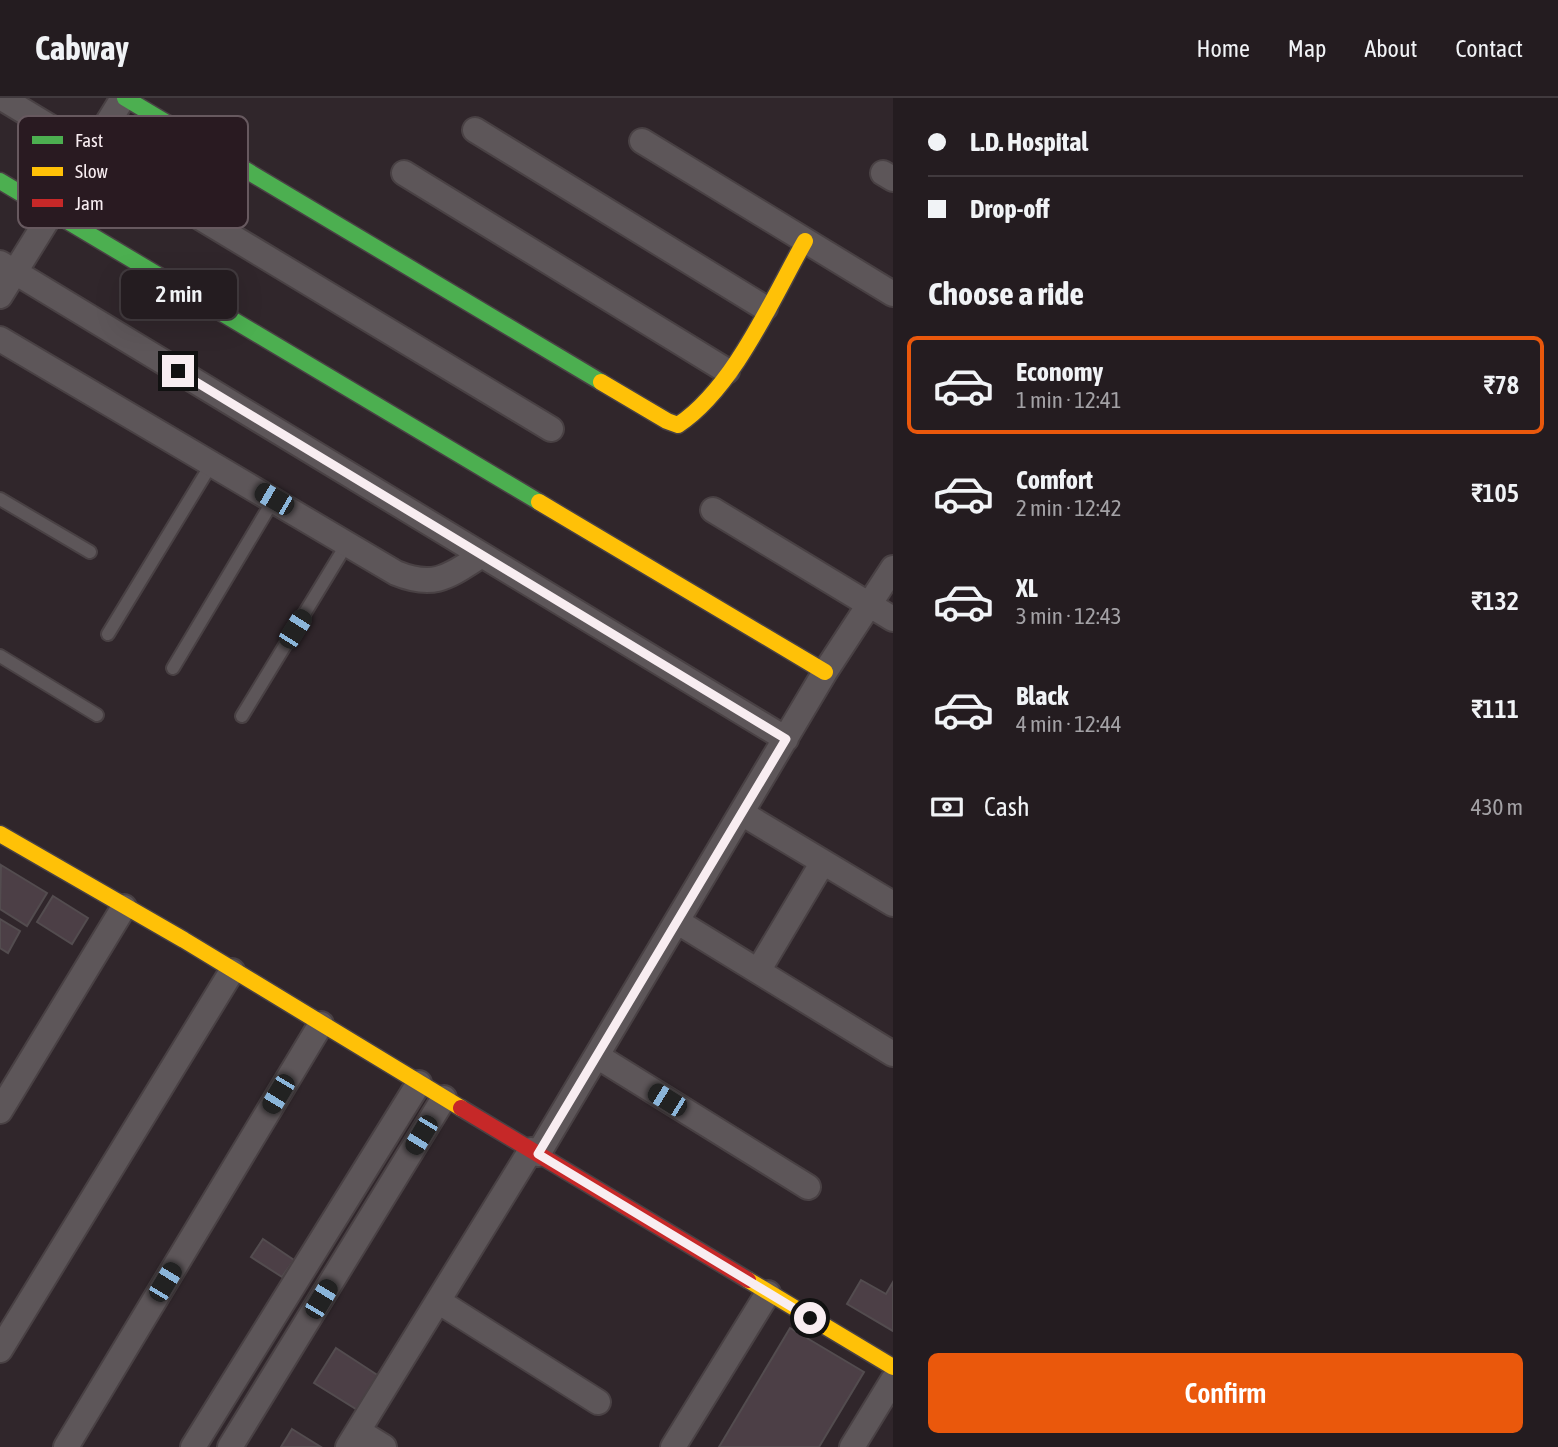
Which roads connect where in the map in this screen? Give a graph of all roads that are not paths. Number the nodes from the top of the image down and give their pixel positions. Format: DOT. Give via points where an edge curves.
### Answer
graph roads {
  1 [pos="2,98"];
  2 [pos="124,98"];
  3 [pos="32,116"];
  4 [pos="112,116"];
  5 [pos="154,116"];
  6 [pos="475,130"];
  7 [pos="642,141"];
  8 [pos="248,172"];
  9 [pos="404,173"];
  10 [pos="0,181"];
  11 [pos="18,192"];
  12 [pos="39,228"];
  13 [pos="79,228"];
  14 [pos="218,228"];
  15 [pos="805,240"];
  16 [pos="7,268"];
  17 [pos="893,294"];
  18 [pos="0,296"];
  19 [pos="765,307"];
  20 [pos="0,339"];
  21 [pos="727,371"];
  22 [pos="551,429"];
  23 [pos="212,463"];
  24 [pos="0,499"];
  25 [pos="274,499"];
  26 [pos="713,510"];
  27 [pos="348,542"];
  28 [pos="90,552"];
  29 [pos="482,555"];
  30 [pos="893,568"];
  31 [pos="869,604"];
  32 [pos="893,619"];
  33 [pos="108,634"];
  34 [pos="0,656"];
  35 [pos="173,668"];
  36 [pos="825,672"];
  37 [pos="97,715"];
  38 [pos="242,716"];
  39 [pos="786,739"];
  40 [pos="743,814"];
  41 [pos="2,841"];
  42 [pos="823,862"];
  43 [pos="893,904"];
  44 [pos="124,907"];
  45 [pos="678,922"];
  46 [pos="232,971"];
  47 [pos="758,971"];
  48 [pos="321,1024"];
  49 [pos="893,1054"];
  50 [pos="597,1056"];
  51 [pos="419,1083"];
  52 [pos="444,1098"];
  53 [pos="0,1111"];
  54 [pos="535,1152"];
  55 [pos="807,1187"];
  56 [pos="768,1293"];
  57 [pos="438,1301"];
  58 [pos="0,1350"];
  59 [pos="893,1367"];
  60 [pos="893,1380"];
  61 [pos="598,1402"];
  62 [pos="353,1439"];
  63 [pos="66,1447"];
  64 [pos="192,1447"];
  65 [pos="230,1447"];
  66 [pos="384,1447"];
  67 [pos="673,1447"];
  68 [pos="852,1447"];
  1 -- 3 [label="street"];
  2 -- 4 [label="street"];
  2 -- 5 [label="street"];
  6 -- 19 [label="street"];
  7 -- 15 [label="street"];
  8 -- 21 [label="street" via="667,421 678,425 696,415"];
  9 -- 21 [label="street"];
  10 -- 11 [label="street"];
  12 -- 16 [label="street"];
  13 -- 36 [label="street"];
  14 -- 22 [label="street"];
  15 -- 17 [label="street"];
  15 -- 19 [label="street"];
  16 -- 18 [label="street"];
  16 -- 29 [label="street"];
  19 -- 21 [label="street"];
  20 -- 23 [label="street"];
  23 -- 25 [label="street"];
  23 -- 33 [label="lane"];
  24 -- 28 [label="lane"];
  25 -- 27 [label="street"];
  25 -- 35 [label="lane"];
  26 -- 31 [label="street"];
  27 -- 29 [label="street" via="414,581 443,579"];
  27 -- 38 [label="lane"];
  29 -- 39 [label="street"];
  30 -- 31 [label="street"];
  31 -- 32 [label="street"];
  31 -- 36 [label="street"];
  34 -- 37 [label="lane"];
  36 -- 39 [label="street"];
  39 -- 40 [label="street"];
  40 -- 42 [label="street"];
  40 -- 45 [label="street"];
  41 -- 44 [label="street"];
  42 -- 43 [label="street"];
  42 -- 47 [label="street"];
  44 -- 46 [label="street"];
  44 -- 53 [label="street"];
  45 -- 47 [label="street"];
  45 -- 50 [label="street"];
  46 -- 48 [label="street"];
  46 -- 58 [label="street"];
  47 -- 49 [label="street"];
  48 -- 51 [label="street"];
  48 -- 63 [label="street"];
  50 -- 54 [label="street"];
  50 -- 55 [label="street"];
  51 -- 52 [label="street"];
  51 -- 64 [label="street"];
  52 -- 54 [label="street"];
  52 -- 65 [label="street"];
  54 -- 56 [label="street"];
  54 -- 57 [label="street"];
  56 -- 59 [label="street"];
  56 -- 67 [label="street"];
  57 -- 61 [label="street"];
  57 -- 62 [label="street"];
  60 -- 68 [label="street"];
  62 -- 66 [label="street"];
}
